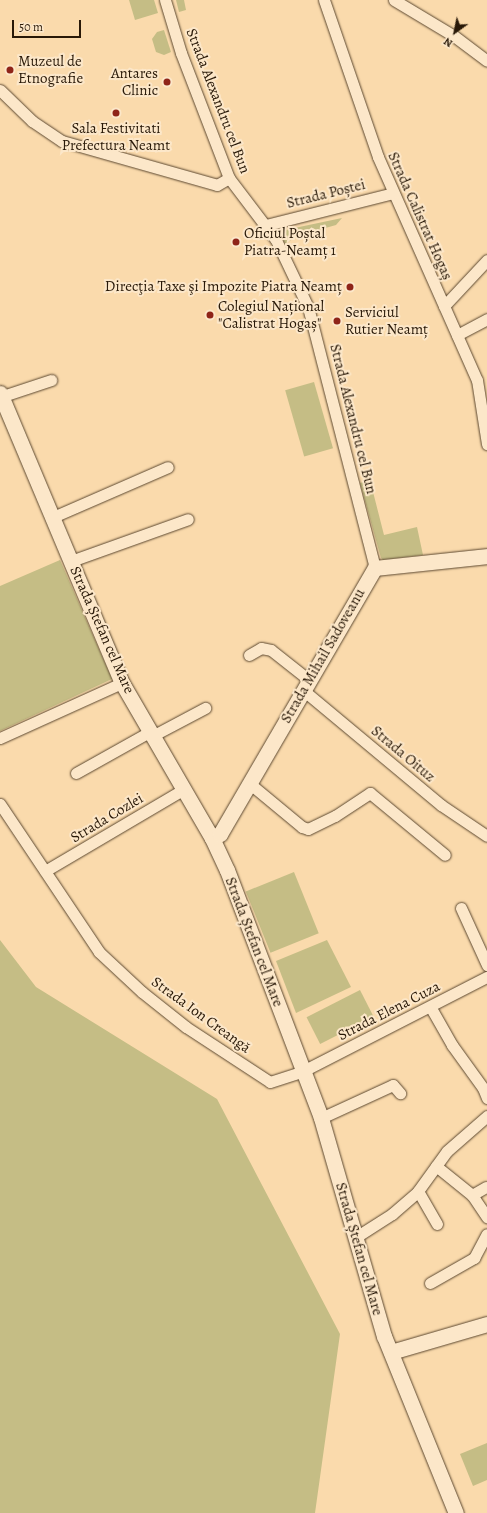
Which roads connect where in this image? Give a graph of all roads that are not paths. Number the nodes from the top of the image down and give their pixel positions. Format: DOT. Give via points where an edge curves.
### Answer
graph roads {
  1 [pos="165,0"];
  2 [pos="324,0"];
  3 [pos="394,0"];
  4 [pos="487,61"];
  5 [pos="0,90"];
  6 [pos="229,178"];
  7 [pos="393,193"];
  8 [pos="266,226"];
  9 [pos="487,260"];
  10 [pos="444,306"];
  11 [pos="487,319"];
  12 [pos="457,335"];
  13 [pos="52,380"];
  14 [pos="0,395"];
  15 [pos="487,444"];
  16 [pos="168,466"];
  17 [pos="52,518"];
  18 [pos="188,519"];
  19 [pos="487,556"];
  20 [pos="71,561"];
  21 [pos="375,568"];
  22 [pos="250,655"];
  23 [pos="122,683"];
  24 [pos="306,685"];
  25 [pos="205,708"];
  26 [pos="152,733"];
  27 [pos="0,738"];
  28 [pos="76,773"];
  29 [pos="249,783"];
  30 [pos="184,789"];
  31 [pos="0,804"];
  32 [pos="487,836"];
  33 [pos="212,838"];
  34 [pos="445,855"];
  35 [pos="45,871"];
  36 [pos="461,908"];
  37 [pos="487,965"];
  38 [pos="487,977"];
  39 [pos="431,1008"];
  40 [pos="304,1071"];
  41 [pos="400,1092"];
  42 [pos="487,1098"];
  43 [pos="487,1116"];
  44 [pos="322,1118"];
  45 [pos="436,1166"];
  46 [pos="486,1187"];
  47 [pos="418,1191"];
  48 [pos="472,1195"];
  49 [pos="487,1217"];
  50 [pos="437,1224"];
  51 [pos="487,1234"];
  52 [pos="356,1237"];
  53 [pos="430,1283"];
  54 [pos="487,1324"];
  55 [pos="391,1352"];
  56 [pos="456,1513"];
  1 -- 6 [label="street, Strada Alexandru cel Bun" via="181,53"];
  2 -- 7 [label="street, Strada Calistrat Hogaș" via="378,157"];
  3 -- 4 [label="street" via="454,36"];
  5 -- 6 [label="street" via="32,121 62,141 217,185"];
  6 -- 8 [label="street, Strada Alexandru cel Bun"];
  7 -- 8 [label="street, Strada Poștei"];
  7 -- 10 [label="street, Strada Calistrat Hogaș"];
  8 -- 21 [label="street, Strada Alexandru cel Bun" via="276,240 308,307"];
  9 -- 10 [label="street"];
  10 -- 12 [label="street, Strada Calistrat Hogaș"];
  11 -- 12 [label="street"];
  12 -- 15 [label="street, Strada Calistrat Hogaș" via="477,380"];
  13 -- 14 [label="street"];
  14 -- 17 [label="street, Strada Ștefan cel Mare"];
  16 -- 17 [label="street"];
  17 -- 20 [label="street, Strada Ștefan cel Mare"];
  18 -- 20 [label="street"];
  19 -- 21 [label="street"];
  20 -- 23 [label="street, Strada Ștefan cel Mare"];
  21 -- 24 [label="street, Strada Mihail Sadoveanu"];
  22 -- 24 [label="street, Strada Oituz" via="261,648 271,650"];
  23 -- 26 [label="street, Strada Ștefan cel Mare"];
  23 -- 27 [label="street"];
  24 -- 29 [label="street, Strada Mihail Sadoveanu"];
  24 -- 32 [label="street, Strada Oituz" via="441,805"];
  25 -- 26 [label="street"];
  26 -- 28 [label="street"];
  26 -- 30 [label="street, Strada Ștefan cel Mare"];
  29 -- 33 [label="street, Strada Mihail Sadoveanu" via="220,834"];
  29 -- 34 [label="street" via="302,827 308,829 329,820 370,793"];
  30 -- 33 [label="street, Strada Ștefan cel Mare"];
  30 -- 35 [label="street, Strada Cozlei"];
  31 -- 35 [label="street, Strada Ion Creangă"];
  33 -- 40 [label="street, Strada Ștefan cel Mare"];
  35 -- 40 [label="street, Strada Ion Creangă" via="99,952 142,992 186,1027 270,1082"];
  36 -- 37 [label="street"];
  38 -- 39 [label="street, Strada Elena Cuza"];
  39 -- 40 [label="street, Strada Elena Cuza"];
  39 -- 42 [label="street"];
  40 -- 44 [label="street, Strada Ștefan cel Mare"];
  41 -- 44 [label="street" via="393,1085"];
  43 -- 45 [label="street" via="447,1151"];
  44 -- 52 [label="street, Strada Ștefan cel Mare"];
  45 -- 47 [label="street"];
  45 -- 48 [label="street"];
  46 -- 48 [label="street"];
  47 -- 50 [label="street"];
  47 -- 52 [label="street" via="392,1214"];
  48 -- 49 [label="street"];
  51 -- 53 [label="street" via="474,1258"];
  52 -- 55 [label="street, Strada Ștefan cel Mare" via="369,1288"];
  54 -- 55 [label="street"];
  55 -- 56 [label="street, Strada Ștefan cel Mare"];
}
